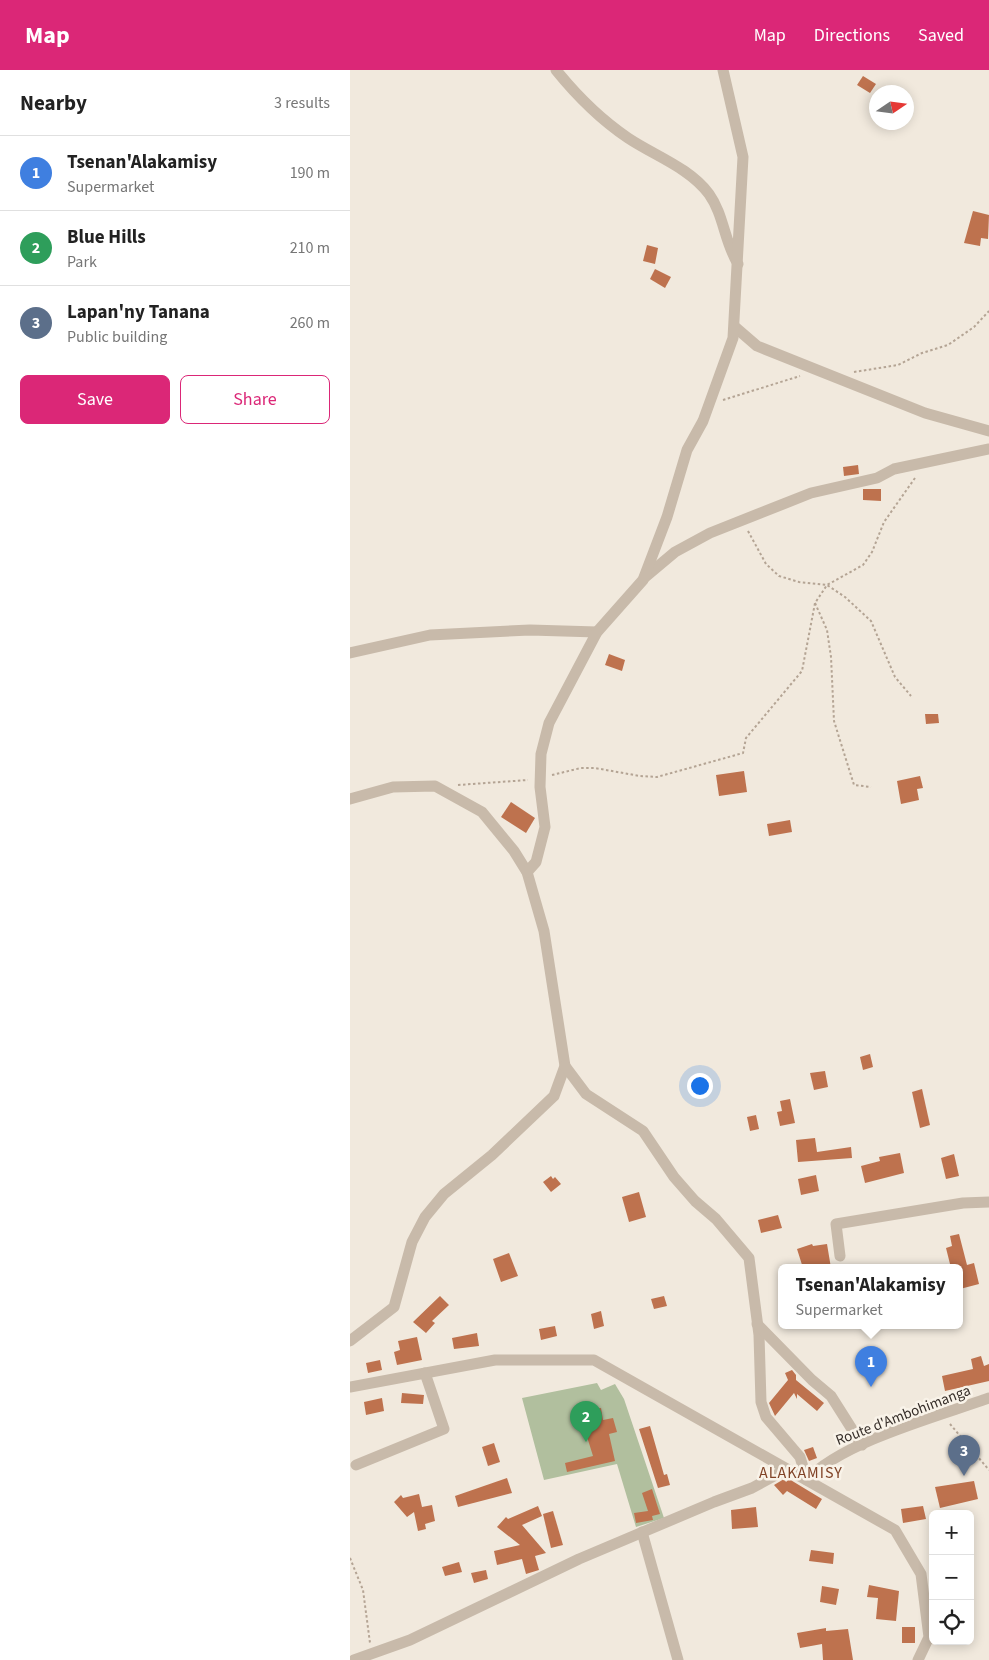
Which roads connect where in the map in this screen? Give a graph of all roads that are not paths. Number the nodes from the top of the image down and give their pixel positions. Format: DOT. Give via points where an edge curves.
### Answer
graph roads {
  1 [pos="556,70"];
  2 [pos="723,70"];
  3 [pos="738,264"];
  4 [pos="734,327"];
  5 [pos="989,432"];
  6 [pos="989,449"];
  7 [pos="642,580"];
  8 [pos="597,632"];
  9 [pos="350,653"];
  10 [pos="350,798"];
  11 [pos="527,872"];
  12 [pos="566,1066"];
  13 [pos="989,1202"];
  14 [pos="840,1256"];
  15 [pos="757,1324"];
  16 [pos="350,1341"];
  17 [pos="425,1373"];
  18 [pos="350,1386"];
  19 [pos="989,1398"];
  20 [pos="862,1445"];
  21 [pos="356,1465"];
  22 [pos="785,1470"];
  23 [pos="807,1480"];
  24 [pos="642,1532"];
  25 [pos="354,1660"];
  26 [pos="678,1660"];
  27 [pos="918,1660"];
  1 -- 3 [label="street" via="604,120 697,180 719,210 728,248"];
  2 -- 3 [label="street" via="744,157"];
  3 -- 4 [label="street"];
  4 -- 5 [label="street" via="757,346 925,413"];
  4 -- 7 [label="street" via="707,411 687,450 667,517"];
  6 -- 7 [label="street" via="894,469 877,478 811,493 710,534 675,552"];
  7 -- 8 [label="street"];
  8 -- 9 [label="street" via="530,630 430,635"];
  8 -- 11 [label="street" via="549,723 541,754 540,778 545,827 536,862"];
  10 -- 11 [label="street" via="393,787 435,786 482,812 514,850"];
  11 -- 12 [label="street" via="544,932"];
  12 -- 15 [label="street" via="586,1094 643,1130 674,1176 749,1258"];
  12 -- 16 [label="street" via="554,1096 492,1155 444,1194 425,1217 412,1242 394,1307"];
  13 -- 14 [label="street" via="963,1203 836,1224"];
  15 -- 20 [label="street" via="831,1396"];
  15 -- 23 [label="street" via="761,1402 766,1417 800,1457"];
  17 -- 18 [label="street"];
  17 -- 21 [label="street" via="444,1428"];
  17 -- 22 [label="street" via="495,1360 594,1360"];
  19 -- 20 [label="street, Route d'Ambohimanga"];
  20 -- 23 [label="street, Route d'Ambohimanga" via="835,1456 818,1467"];
  22 -- 23 [label="street"];
  22 -- 24 [label="street" via="752,1488"];
  23 -- 27 [label="street" via="895,1530 921,1574 929,1637"];
  24 -- 25 [label="street" via="410,1640"];
  24 -- 26 [label="street"];
}
